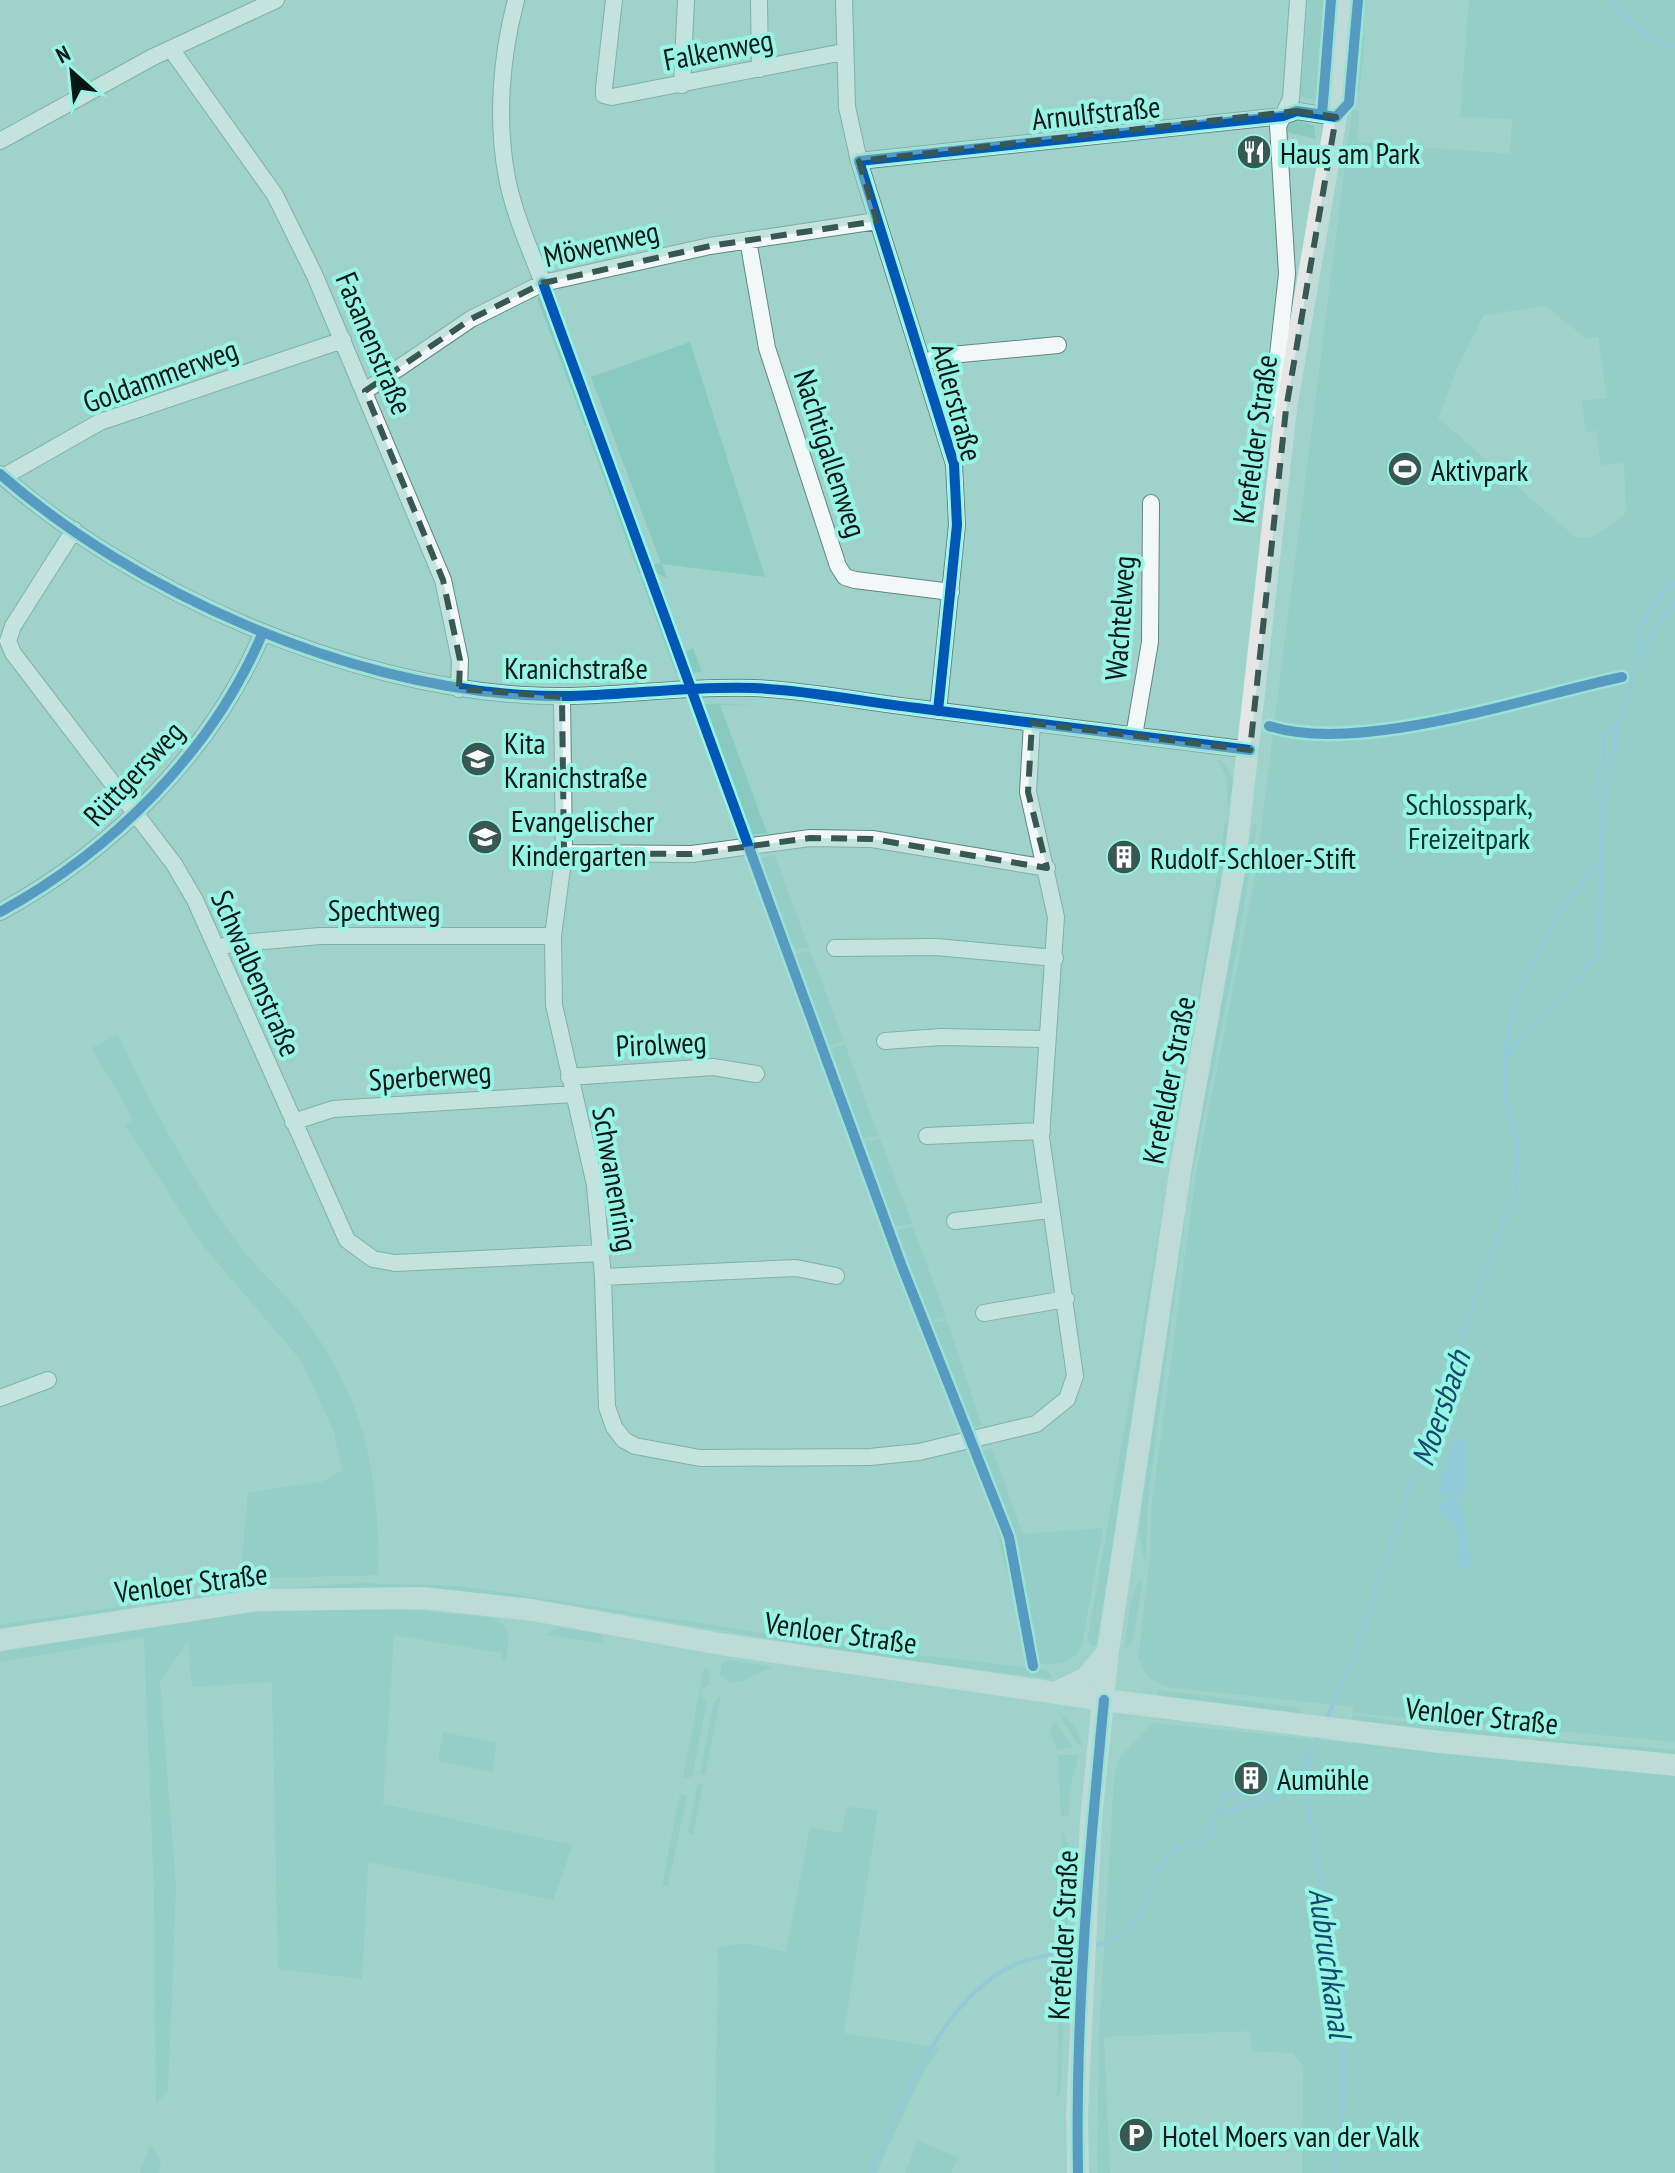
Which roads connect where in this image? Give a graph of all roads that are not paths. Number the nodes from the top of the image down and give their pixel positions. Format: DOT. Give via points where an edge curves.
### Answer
graph roads {
  1 [pos="276,0"];
  2 [pos="516,0"];
  3 [pos="614,0"];
  4 [pos="686,0"];
  5 [pos="759,0"];
  6 [pos="844,0"];
  7 [pos="1298,0"];
  8 [pos="1346,0"];
  9 [pos="171,49"];
  10 [pos="843,52"];
  11 [pos="760,69"];
  12 [pos="682,85"];
  13 [pos="1283,116"];
  14 [pos="1336,117"];
  15 [pos="0,141"];
  16 [pos="859,161"];
  17 [pos="877,221"];
  18 [pos="748,240"];
  19 [pos="543,283"];
  20 [pos="343,340"];
  21 [pos="1058,345"];
  22 [pos="924,363"];
  23 [pos="365,391"];
  24 [pos="1272,409"];
  25 [pos="2,476"];
  26 [pos="1151,503"];
  27 [pos="74,530"];
  28 [pos="951,592"];
  29 [pos="263,632"];
  30 [pos="459,689"];
  31 [pos="562,697"];
  32 [pos="938,711"];
  33 [pos="1032,723"];
  34 [pos="1134,736"];
  35 [pos="1250,750"];
  36 [pos="134,816"];
  37 [pos="564,853"];
  38 [pos="1047,868"];
  39 [pos="0,912"];
  40 [pos="553,936"];
  41 [pos="835,948"];
  42 [pos="217,949"];
  43 [pos="1055,958"];
  44 [pos="1046,1039"];
  45 [pos="885,1041"];
  46 [pos="756,1074"];
  47 [pos="569,1077"];
  48 [pos="573,1094"];
  49 [pos="293,1122"];
  50 [pos="1042,1131"];
  51 [pos="927,1136"];
  52 [pos="1050,1210"];
  53 [pos="955,1221"];
  54 [pos="602,1253"];
  55 [pos="836,1276"];
  56 [pos="603,1277"];
  57 [pos="1066,1299"];
  58 [pos="984,1313"];
  59 [pos="48,1380"];
  60 [pos="0,1398"];
  61 [pos="0,1640"];
  62 [pos="1108,1651"];
  63 [pos="1054,1693"];
  64 [pos="1104,1700"];
  65 [pos="1675,1765"];
  66 [pos="1078,2173"];
  1 -- 9 [label="street"];
  2 -- 19 [label="street" via="505,51 507,178"];
  3 -- 12 [label="street, Falkenweg" via="604,95"];
  4 -- 12 [label="street"];
  5 -- 11 [label="street"];
  6 -- 10 [label="street, Adlerstraße"];
  7 -- 13 [label="street, Krefelder Straße" via="1291,99"];
  8 -- 14 [label="main road, Krefelder Straße"];
  9 -- 15 [label="street"];
  9 -- 20 [label="street, Fasanenstraße" via="275,195"];
  10 -- 11 [label="street, Falkenweg"];
  10 -- 16 [label="street, Adlerstraße" via="847,107"];
  11 -- 12 [label="street, Falkenweg"];
  13 -- 14 [label="street, Arnulfstraße" via="1297,111"];
  13 -- 16 [label="street, Arnulfstraße"];
  13 -- 24 [label="street, Krefelder Straße" via="1278,126 1287,274"];
  14 -- 35 [label="main road, Krefelder Straße" via="1286,409"];
  16 -- 17 [label="street, Adlerstraße"];
  17 -- 18 [label="street, Möwenweg"];
  17 -- 22 [label="street, Adlerstraße"];
  18 -- 19 [label="street, Möwenweg"];
  18 -- 28 [label="street, Nachtigallenweg" via="767,348 838,566 845,577 855,580"];
  19 -- 23 [label="street, Möwenweg" via="471,319"];
  20 -- 23 [label="street, Fasanenstraße"];
  20 -- 25 [label="street, Goldammerweg" via="100,422"];
  21 -- 22 [label="street" via="940,356"];
  22 -- 28 [label="street, Adlerstraße" via="954,464 957,525"];
  23 -- 30 [label="street, Fasanenstraße" via="443,580 460,660"];
  25 -- 27 [label="street, Kranichstraße"];
  26 -- 34 [label="street, Wachtelweg" via="1150,642"];
  27 -- 29 [label="street, Kranichstraße" via="169,587"];
  27 -- 36 [label="street, Schwalbenstraße" via="8,641"];
  28 -- 32 [label="street, Adlerstraße"];
  29 -- 30 [label="street, Kranichstraße" via="339,661"];
  29 -- 36 [label="street, Rüttgersweg" via="217,715"];
  30 -- 31 [label="street, Kranichstraße"];
  31 -- 32 [label="street, Kranichstraße" via="756,688"];
  31 -- 37 [label="street, Schwanenring"];
  32 -- 33 [label="street, Kranichstraße"];
  33 -- 34 [label="street, Kranichstraße"];
  33 -- 38 [label="street, Schwanenring" via="1028,792"];
  34 -- 35 [label="street, Kranichstraße"];
  35 -- 62 [label="main road, Krefelder Straße"];
  36 -- 39 [label="street, Rüttgersweg" via="83,859"];
  36 -- 42 [label="street, Schwalbenstraße" via="174,864"];
  37 -- 38 [label="street" via="664,855 810,838 872,839"];
  37 -- 40 [label="street, Schwanenring"];
  38 -- 43 [label="street, Schwanenring" via="1056,917"];
  40 -- 42 [label="street, Spechtweg" via="320,936"];
  40 -- 47 [label="street, Schwanenring" via="554,1005"];
  41 -- 43 [label="street" via="936,947"];
  42 -- 49 [label="street, Schwalbenstraße"];
  43 -- 44 [label="street, Schwanenring"];
  44 -- 45 [label="street"];
  44 -- 50 [label="street, Schwanenring"];
  46 -- 47 [label="street, Pirolweg" via="713,1067"];
  47 -- 48 [label="street, Schwanenring"];
  48 -- 49 [label="street, Sperberweg" via="333,1109"];
  48 -- 54 [label="street, Schwanenring" via="595,1185"];
  49 -- 54 [label="street, Schwalbenstraße" via="347,1240 373,1259 395,1263"];
  50 -- 51 [label="street"];
  50 -- 52 [label="street, Schwanenring"];
  52 -- 53 [label="street"];
  52 -- 57 [label="street, Schwanenring"];
  54 -- 56 [label="street, Schwanenring"];
  55 -- 56 [label="street" via="796,1268"];
  56 -- 57 [label="street, Schwanenring" via="607,1407 614,1427 635,1446 700,1458 919,1452 1036,1424 1067,1399 1075,1376"];
  57 -- 58 [label="street"];
  59 -- 60 [label="street"];
  61 -- 63 [label="main road, Venloer Straße" via="258,1600 423,1598 548,1612 720,1644"];
  62 -- 63 [label="main road" via="1086,1678"];
  62 -- 64 [label="main road, Krefelder Straße"];
  63 -- 64 [label="main road, Venloer Straße"];
  64 -- 65 [label="main road, Venloer Straße"];
  64 -- 66 [label="main road, Krefelder Straße" via="1091,1820"];
}
